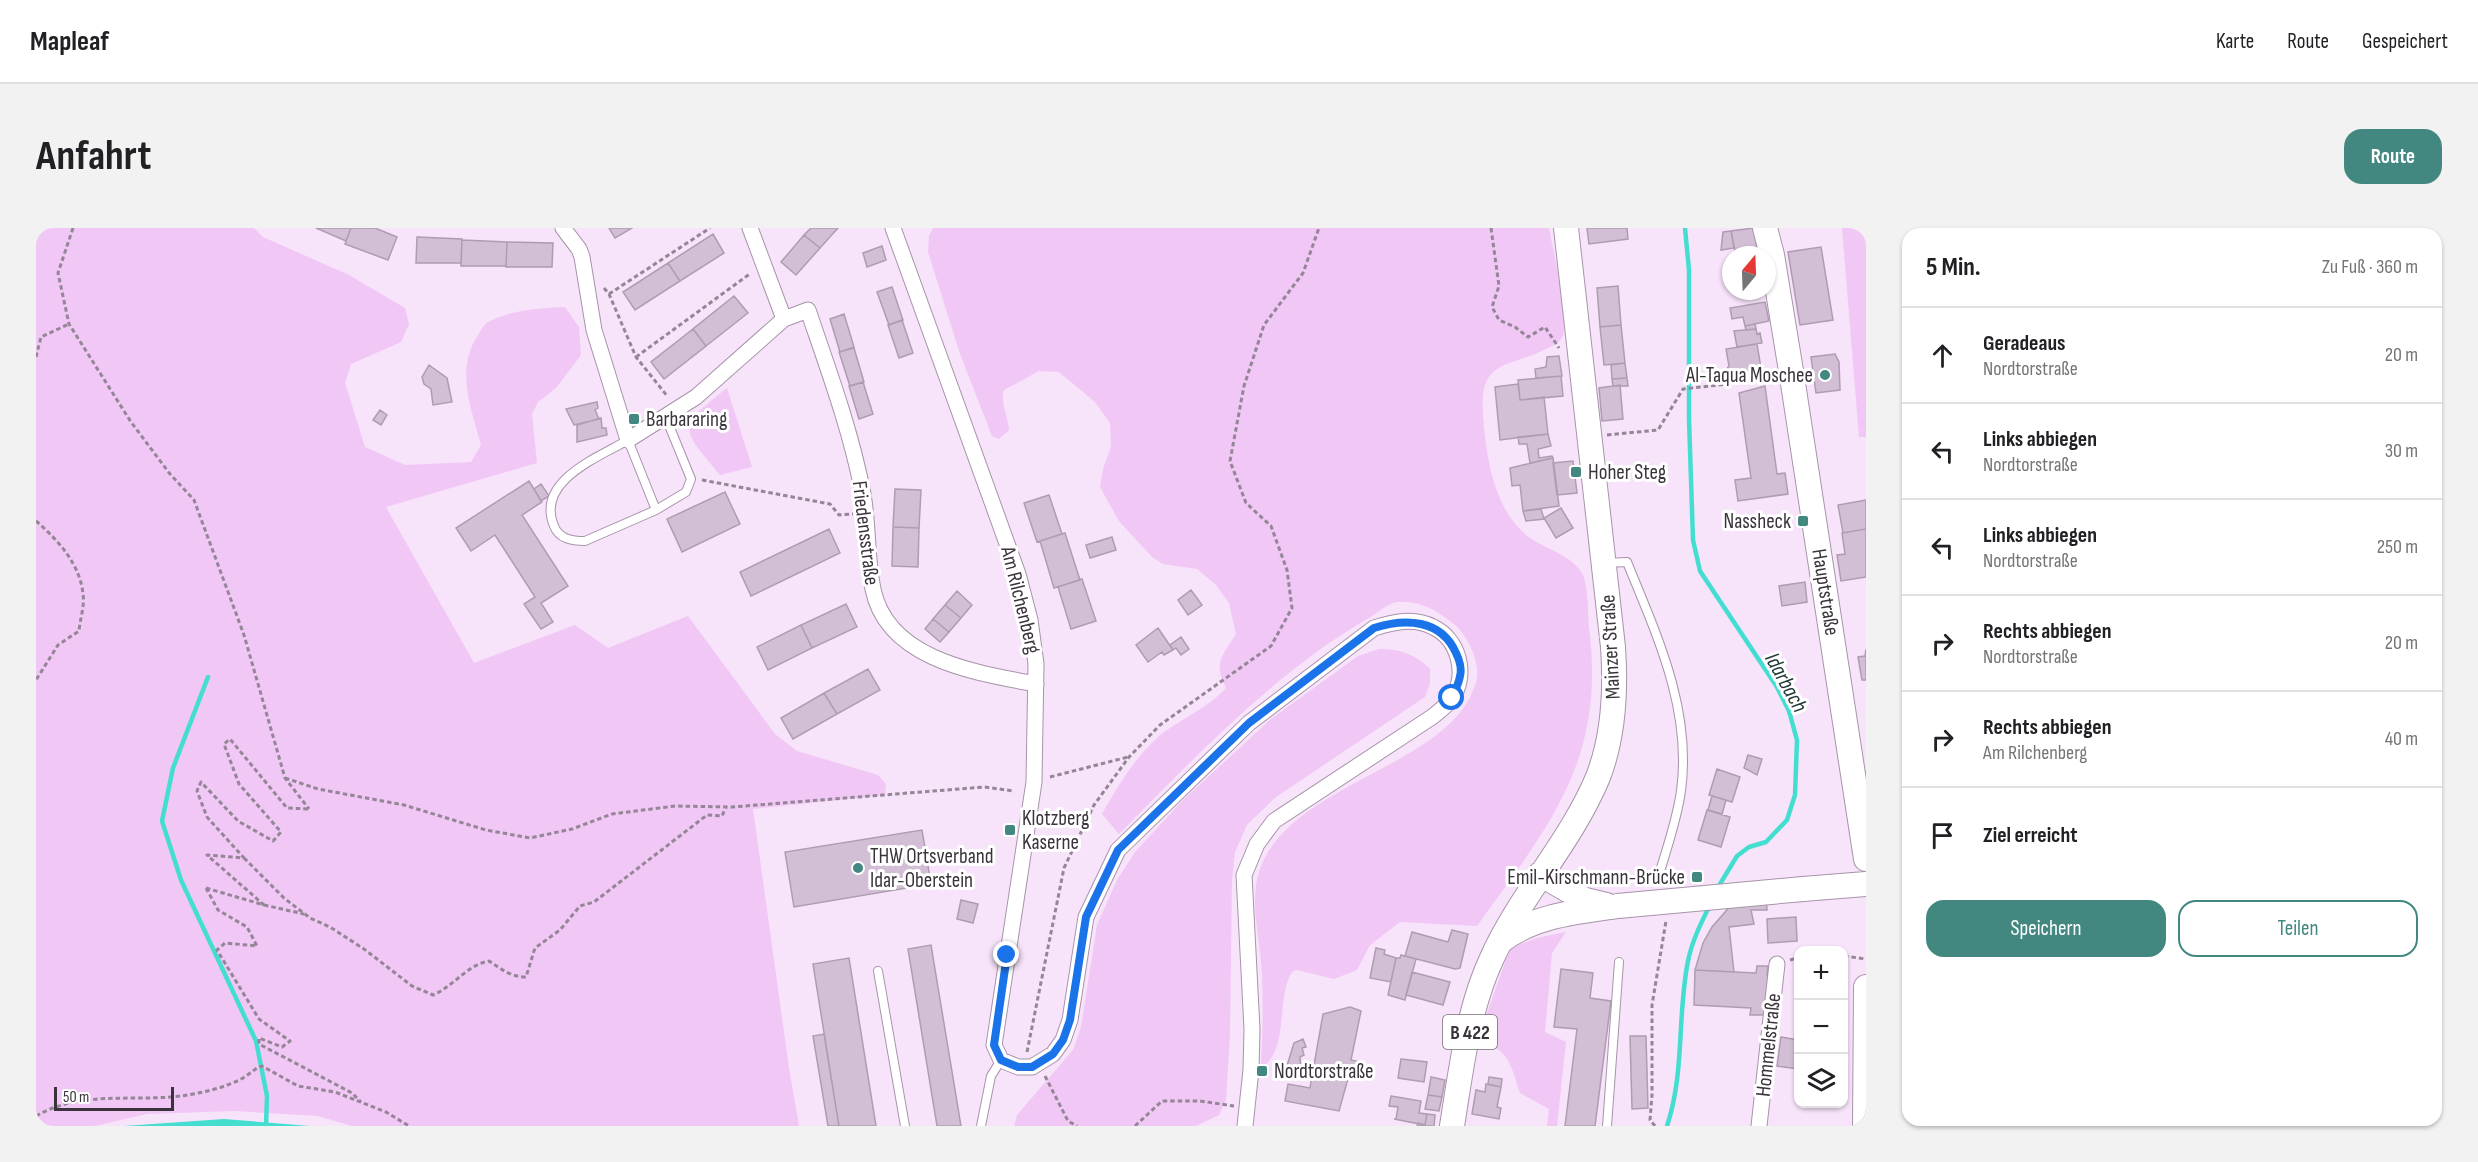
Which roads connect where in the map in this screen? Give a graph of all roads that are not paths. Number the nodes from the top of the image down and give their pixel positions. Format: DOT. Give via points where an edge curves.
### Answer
graph roads {
  1 [pos="563,228"];
  2 [pos="750,228"];
  3 [pos="893,228"];
  4 [pos="1566,228"];
  5 [pos="1765,228"];
  6 [pos="1776,228"];
  7 [pos="1770,246"];
  8 [pos="1773,246"];
  9 [pos="1776,279"];
  10 [pos="784,319"];
  11 [pos="666,418"];
  12 [pos="628,440"];
  13 [pos="656,510"];
  14 [pos="1605,563"];
  15 [pos="1036,684"];
  16 [pos="1866,859"];
  17 [pos="1660,871"];
  18 [pos="1540,874"];
  19 [pos="1866,884"];
  20 [pos="1618,906"];
  21 [pos="1566,914"];
  22 [pos="1500,942"];
  23 [pos="1619,962"];
  24 [pos="1777,964"];
  25 [pos="878,971"];
  26 [pos="1866,987"];
  27 [pos="1001,1060"];
  28 [pos="1865,1070"];
  29 [pos="905,1126"];
  30 [pos="981,1126"];
  31 [pos="1245,1126"];
  32 [pos="1452,1126"];
  33 [pos="1607,1126"];
  34 [pos="1759,1126"];
  35 [pos="1865,1126"];
  1 -- 12 [label="street" via="579,249 594,330"];
  2 -- 10 [label="street"];
  3 -- 15 [label="street, Am Rilchenberg" via="1018,574 1030,620"];
  4 -- 14 [label="main road, Mainzer Straße / B 422"];
  5 -- 7 [label="main road, Hauptstraße"];
  6 -- 8 [label="main road, Hauptstraße"];
  9 -- 16 [label="main road, Hauptstraße"];
  10 -- 11 [label="street"];
  10 -- 15 [label="street, Friedensstraße" via="808,310 849,435 866,514 873,592 884,617 903,639 930,655 976,672"];
  11 -- 12 [label="street"];
  11 -- 13 [label="lane" via="691,479 686,492"];
  12 -- 13 [label="lane"];
  12 -- 13 [label="lane" via="560,482 552,507 556,532 572,541 585,542"];
  14 -- 17 [label="lane, Mainzer Straße" via="1628,562 1680,707 1681,792"];
  14 -- 18 [label="main road, Mainzer Straße / B 422" via="1615,674 1606,751 1585,805"];
  15 -- 27 [label="street, Am Rilchenberg" via="1034,782 994,1039"];
  18 -- 20 [label="main road" via="1585,900"];
  18 -- 21 [label="main road" via="1544,899"];
  18 -- 22 [label="main road, Mainzer Straße / B 422"];
  19 -- 20 [label="main road, bridge"];
  20 -- 21 [label="main road"];
  21 -- 22 [label="main road" via="1520,928"];
  22 -- 32 [label="main road, Mainzer Straße / B 422" via="1478,996"];
  23 -- 33 [label="lane"];
  24 -- 34 [label="street, Hommelstraße"];
  25 -- 29 [label="lane"];
  26 -- 28 [label="main road"];
  27 -- 30 [label="lane" via="991,1076"];
  27 -- 31 [label="street" via="1032,1066 1053,1054 1063,1040 1071,1014 1086,917 1118,850 1249,723 1374,628 1394,622 1434,627 1451,642 1458,658 1461,675 1452,698 1400,741 1274,821 1257,844 1244,875 1252,1029"];
  28 -- 35 [label="main road"];
}
